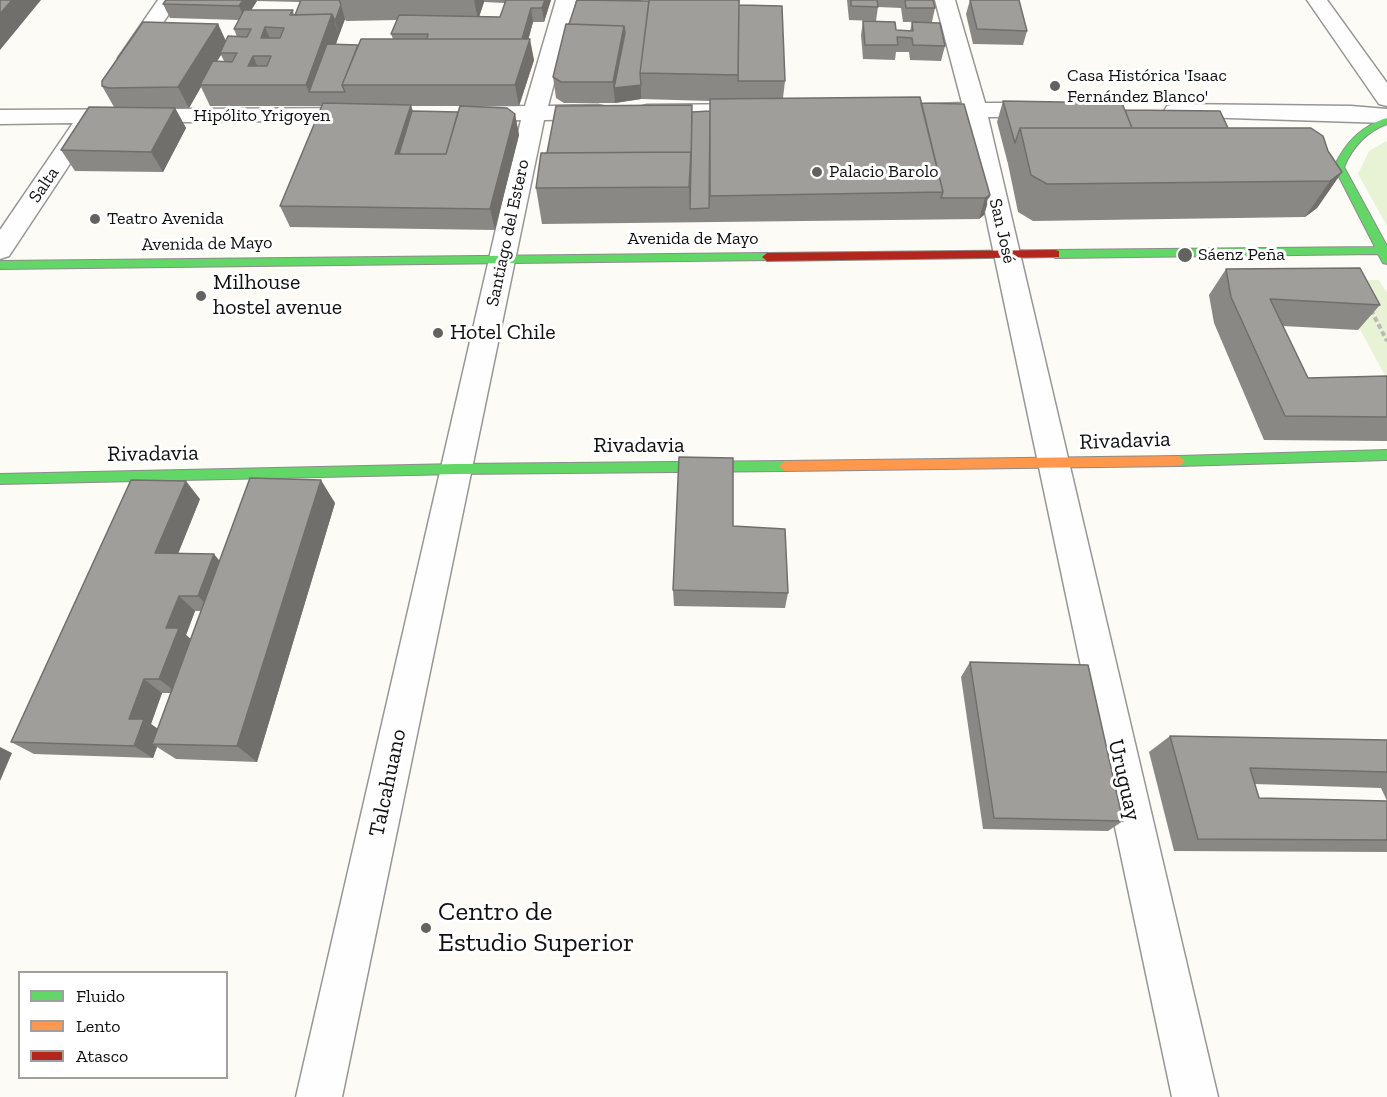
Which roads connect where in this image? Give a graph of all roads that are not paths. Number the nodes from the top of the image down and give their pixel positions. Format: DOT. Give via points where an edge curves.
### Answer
graph roads {
  1 [pos="168,0"];
  2 [pos="566,0"];
  3 [pos="945,0"];
  4 [pos="1317,0"];
  5 [pos="115,79"];
  6 [pos="1387,99"];
  7 [pos="95,108"];
  8 [pos="975,109"];
  9 [pos="904,110"];
  10 [pos="1069,110"];
  11 [pos="774,111"];
  12 [pos="1151,111"];
  13 [pos="534,114"];
  14 [pos="382,115"];
  15 [pos="452,115"];
  16 [pos="1387,116"];
  17 [pos="0,117"];
  18 [pos="1387,121"];
  19 [pos="0,250"];
  20 [pos="1385,253"];
  21 [pos="1008,256"];
  22 [pos="502,258"];
  23 [pos="0,265"];
  24 [pos="1387,455"];
  25 [pos="1054,464"];
  26 [pos="457,469"];
  27 [pos="0,479"];
  28 [pos="319,1097"];
  29 [pos="1195,1097"];
  1 -- 5 [label="street"];
  2 -- 13 [label="street, Santiago del Estero"];
  3 -- 8 [label="street, San José"];
  4 -- 6 [label="street"];
  7 -- 14 [label="street, Hipólito Yrigoyen"];
  7 -- 17 [label="street, Hipólito Yrigoyen"];
  7 -- 19 [label="street, Salta"];
  8 -- 9 [label="street"];
  8 -- 10 [label="street"];
  8 -- 21 [label="street, San José"];
  11 -- 13 [label="street"];
  12 -- 16 [label="street"];
  13 -- 15 [label="street"];
  13 -- 22 [label="street, Santiago del Estero"];
  18 -- 20 [label="street" via="1354,140 1346,148 1339,167"];
  20 -- 21 [label="street, Avenida de Mayo"];
  21 -- 22 [label="street, Avenida de Mayo"];
  21 -- 25 [label="street, San José"];
  22 -- 23 [label="street, Avenida de Mayo"];
  22 -- 26 [label="street, Santiago del Estero"];
  24 -- 25 [label="street, Rivadavia"];
  25 -- 26 [label="street, Rivadavia"];
  25 -- 29 [label="street, Uruguay"];
  26 -- 27 [label="street, Rivadavia"];
  26 -- 28 [label="street, Talcahuano"];
}
